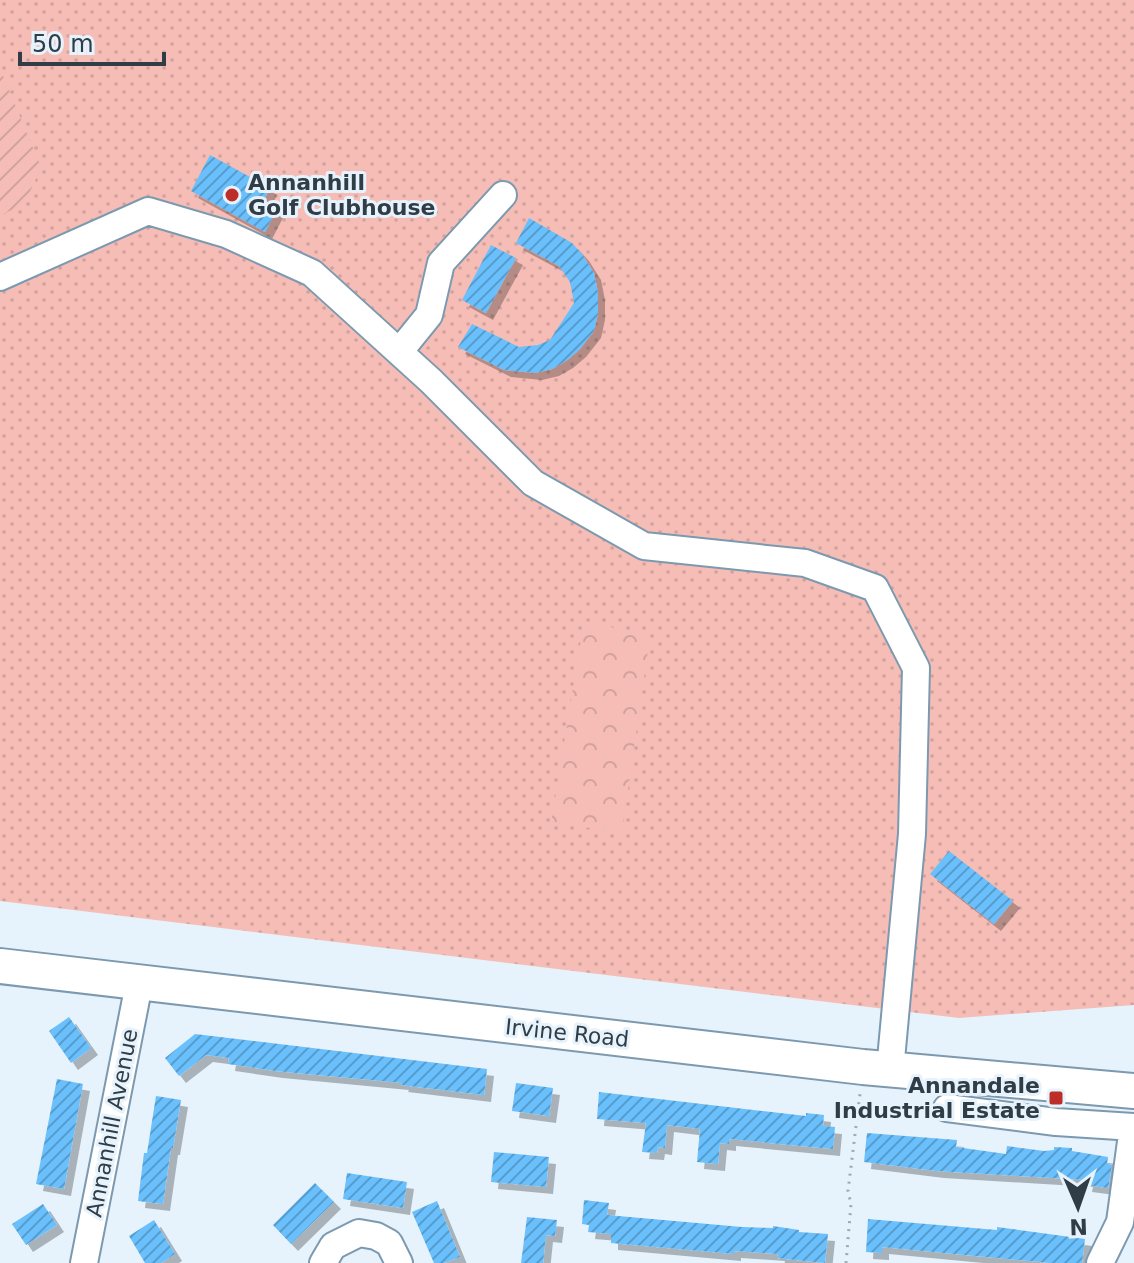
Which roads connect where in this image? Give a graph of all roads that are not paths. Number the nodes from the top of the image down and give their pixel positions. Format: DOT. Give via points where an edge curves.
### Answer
graph roads {
  1 [pos="503,195"];
  2 [pos="0,277"];
  3 [pos="399,352"];
  4 [pos="0,966"];
  5 [pos="139,984"];
  6 [pos="877,1068"];
  7 [pos="1134,1091"];
  8 [pos="947,1108"];
  9 [pos="1134,1127"];
  10 [pos="84,1263"];
  11 [pos="323,1263"];
  12 [pos="399,1263"];
  13 [pos="1100,1263"];
  1 -- 3 [label="street" via="441,263 429,315"];
  2 -- 3 [label="street" via="148,211 226,234 312,273"];
  3 -- 6 [label="street" via="533,483 644,546 805,563 875,588 916,668 912,834"];
  4 -- 5 [label="main road, Irvine Road"];
  5 -- 6 [label="main road, Irvine Road"];
  5 -- 10 [label="street, Annanhill Avenue"];
  6 -- 7 [label="main road, Irvine Road"];
  8 -- 9 [label="street"];
  9 -- 13 [label="street" via="1120,1222"];
  11 -- 12 [label="street" via="333,1246 359,1233 389,1243"];
}
